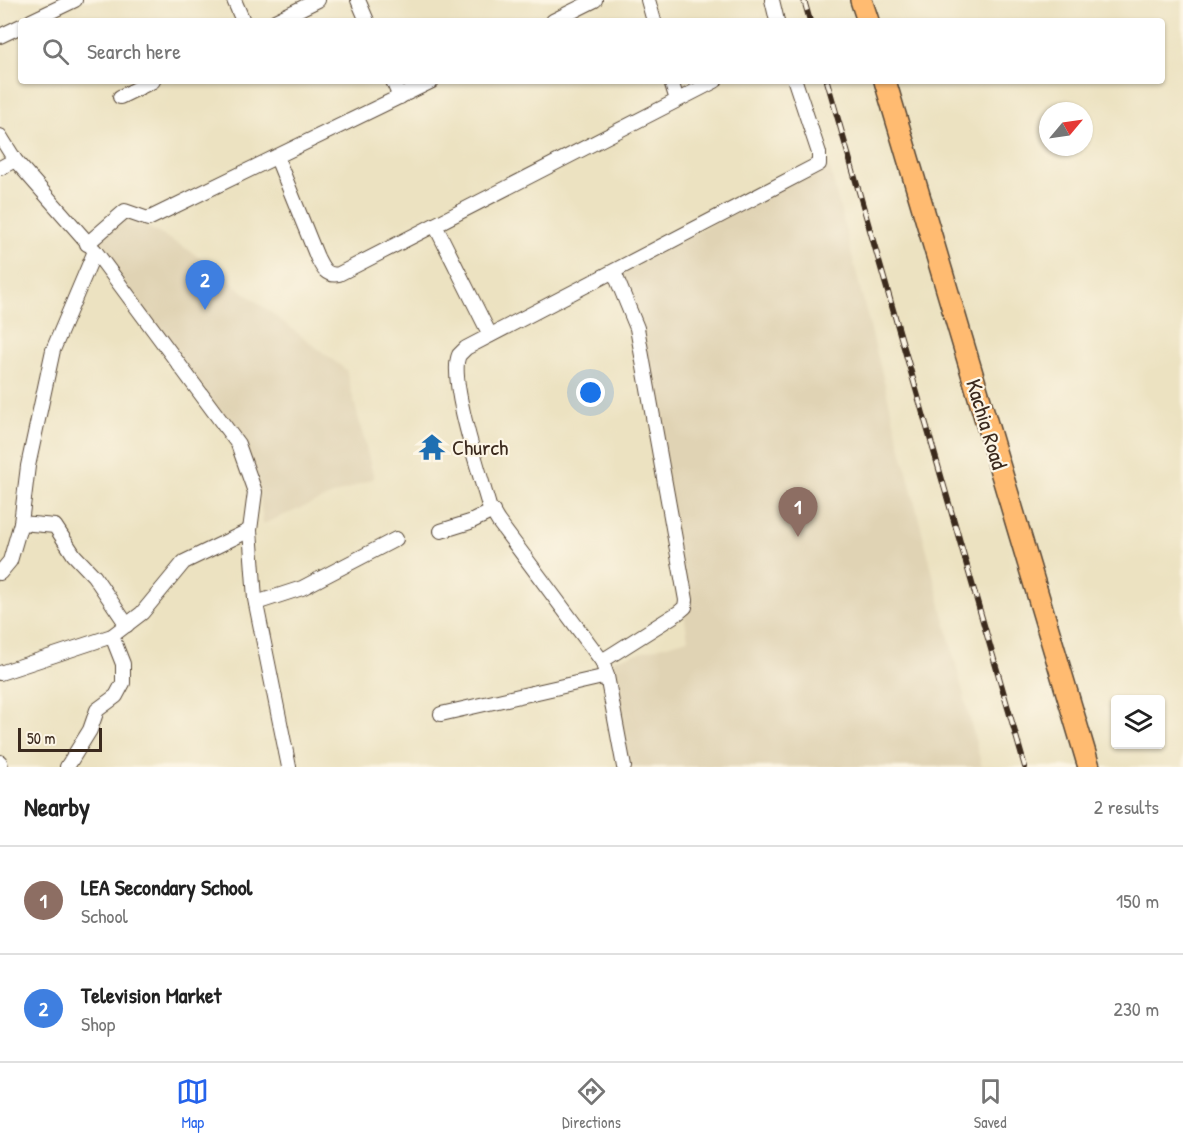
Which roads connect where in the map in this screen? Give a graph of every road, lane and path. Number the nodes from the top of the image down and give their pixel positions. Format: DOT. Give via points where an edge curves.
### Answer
graph roads {
  1 [pos="75,0"];
  2 [pos="234,0"];
  3 [pos="318,0"];
  4 [pos="358,0"];
  5 [pos="595,0"];
  6 [pos="648,0"];
  7 [pos="772,0"];
  8 [pos="861,0"];
  9 [pos="37,18"];
  10 [pos="242,18"];
  11 [pos="281,18"];
  12 [pos="366,18"];
  13 [pos="559,18"];
  14 [pos="653,18"];
  15 [pos="776,18"];
  16 [pos="867,18"];
  17 [pos="18,27"];
  18 [pos="0,36"];
  19 [pos="147,84"];
  20 [pos="394,84"];
  21 [pos="426,84"];
  22 [pos="672,84"];
  23 [pos="709,84"];
  24 [pos="796,84"];
  25 [pos="886,84"];
  26 [pos="120,97"];
  27 [pos="400,97"];
  28 [pos="677,100"];
  29 [pos="0,136"];
  30 [pos="277,158"];
  31 [pos="15,160"];
  32 [pos="0,168"];
  33 [pos="435,225"];
  34 [pos="91,247"];
  35 [pos="614,272"];
  36 [pos="490,335"];
  37 [pos="493,511"];
  38 [pos="21,523"];
  39 [pos="250,530"];
  40 [pos="441,531"];
  41 [pos="396,539"];
  42 [pos="0,573"];
  43 [pos="256,603"];
  44 [pos="127,625"];
  45 [pos="112,636"];
  46 [pos="602,661"];
  47 [pos="0,673"];
  48 [pos="607,676"];
  49 [pos="441,714"];
  50 [pos="0,762"];
  51 [pos="1,767"];
  52 [pos="67,767"];
  53 [pos="289,767"];
  54 [pos="624,767"];
  55 [pos="1089,767"];
  1 -- 9 [label="street"];
  2 -- 10 [label="street"];
  3 -- 11 [label="street"];
  4 -- 12 [label="street"];
  5 -- 13 [label="street"];
  6 -- 14 [label="street"];
  7 -- 15 [label="street"];
  8 -- 16 [label="main road"];
  17 -- 18 [label="street"];
  19 -- 26 [label="street"];
  20 -- 27 [label="street"];
  21 -- 27 [label="street"];
  22 -- 28 [label="street"];
  23 -- 28 [label="street"];
  24 -- 35 [label="street" via="819,153 819,164"];
  25 -- 55 [label="main road, Kachia Road"];
  27 -- 30 [label="street"];
  28 -- 33 [label="street"];
  29 -- 31 [label="street"];
  30 -- 33 [label="street" via="317,257 325,272 332,276"];
  30 -- 34 [label="street" via="148,219 125,212"];
  31 -- 32 [label="street"];
  31 -- 34 [label="street"];
  33 -- 36 [label="street"];
  34 -- 38 [label="street" via="53,350 28,466"];
  34 -- 39 [label="street" via="238,444 255,492"];
  35 -- 36 [label="street"];
  35 -- 46 [label="street" via="637,328 687,600 678,613"];
  36 -- 37 [label="street" via="466,348 459,355 458,364 459,398"];
  37 -- 40 [label="street"];
  37 -- 46 [label="street"];
  38 -- 42 [label="street" via="10,561"];
  38 -- 44 [label="street" via="55,526"];
  39 -- 43 [label="street"];
  39 -- 44 [label="street" via="184,562 142,614"];
  41 -- 43 [label="street" via="302,588"];
  43 -- 53 [label="street"];
  44 -- 45 [label="street"];
  45 -- 47 [label="street"];
  45 -- 52 [label="street" via="123,663 123,683 116,696 97,710 90,730"];
  46 -- 48 [label="street"];
  48 -- 49 [label="street"];
  48 -- 54 [label="street"];
  50 -- 51 [label="street"];
}
